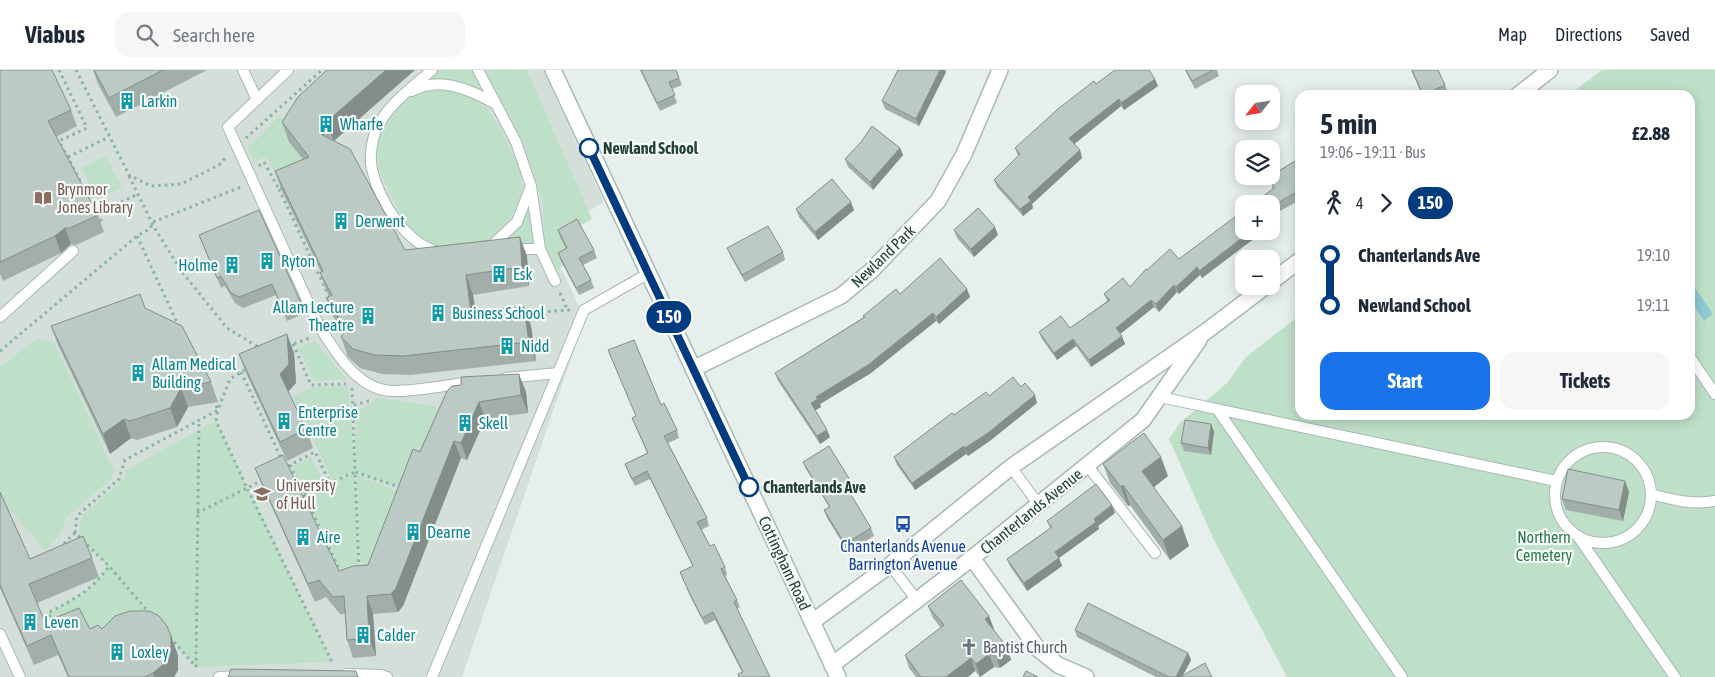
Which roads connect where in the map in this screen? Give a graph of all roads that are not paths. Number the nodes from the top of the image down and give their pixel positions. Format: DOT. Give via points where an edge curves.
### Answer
graph roads {
  1 [pos="243,70"];
  2 [pos="288,70"];
  3 [pos="432,70"];
  4 [pos="478,70"];
  5 [pos="553,70"];
  6 [pos="1000,70"];
  7 [pos="1550,70"];
  8 [pos="1524,90"];
  9 [pos="402,96"];
  10 [pos="257,100"];
  11 [pos="495,103"];
  12 [pos="531,186"];
  13 [pos="540,249"];
  14 [pos="72,251"];
  15 [pos="449,254"];
  16 [pos="1295,264"];
  17 [pos="649,273"];
  18 [pos="1280,275"];
  19 [pos="555,281"];
  20 [pos="1254,295"];
  21 [pos="0,317"];
  22 [pos="1204,333"];
  23 [pos="1695,364"];
  24 [pos="693,368"];
  25 [pos="558,373"];
  26 [pos="1715,394"];
  27 [pos="1160,397"];
  28 [pos="1217,409"];
  29 [pos="1087,465"];
  30 [pos="1011,467"];
  31 [pos="1556,481"];
  32 [pos="1651,494"];
  33 [pos="1715,501"];
  34 [pos="1039,505"];
  35 [pos="1579,538"];
  36 [pos="1155,552"];
  37 [pos="972,558"];
  38 [pos="890,565"];
  39 [pos="916,600"];
  40 [pos="812,622"];
  41 [pos="1,641"];
  42 [pos="835,671"];
  43 [pos="335,674"];
  44 [pos="254,675"];
  45 [pos="20,677"];
  46 [pos="219,677"];
  47 [pos="387,677"];
  48 [pos="432,677"];
  49 [pos="1086,677"];
  50 [pos="1402,677"];
  51 [pos="1675,677"];
  1 -- 10 [label="lane"];
  2 -- 10 [label="lane"];
  3 -- 9 [label="lane"];
  4 -- 11 [label="lane"];
  5 -- 17 [label="street, Cottingham Road"];
  6 -- 24 [label="street, Newland Park" via="964,154 938,201 871,270 841,296"];
  7 -- 8 [label="street"];
  9 -- 11 [label="lane" via="420,87 452,85 466,88"];
  9 -- 15 [label="lane" via="376,128 371,150 372,168 398,224 431,250"];
  10 -- 25 [label="lane" via="228,127 323,333 353,372 378,388 394,392"];
  11 -- 12 [label="lane" via="516,142"];
  12 -- 13 [label="lane"];
  12 -- 13 [label="lane" via="517,222 484,250"];
  13 -- 19 [label="lane"];
  14 -- 21 [label="lane"];
  16 -- 18 [label="street"];
  17 -- 24 [label="street, Cottingham Road"];
  17 -- 25 [label="lane" via="584,310"];
  20 -- 22 [label="street, Chanterlands Avenue"];
  22 -- 27 [label="street, Chanterlands Avenue"];
  22 -- 30 [label="street, Chanterlands Avenue"];
  23 -- 26 [label="lane"];
  24 -- 40 [label="street, Cottingham Road"];
  25 -- 48 [label="lane"];
  27 -- 28 [label="lane"];
  27 -- 29 [label="street, Chanterlands Avenue" via="1143,420"];
  28 -- 31 [label="lane"];
  28 -- 50 [label="lane"];
  29 -- 34 [label="street, Chanterlands Avenue"];
  29 -- 36 [label="lane"];
  30 -- 34 [label="lane"];
  30 -- 38 [label="street, Chanterlands Avenue"];
  31 -- 32 [label="lane" via="1564,466 1578,453 1598,447 1618,450 1634,458 1644,470"];
  31 -- 35 [label="lane" via="1554,500 1559,517"];
  32 -- 33 [label="lane" via="1679,502 1701,504"];
  32 -- 35 [label="lane" via="1648,514 1633,533 1616,542 1594,544"];
  34 -- 37 [label="street, Chanterlands Avenue"];
  35 -- 51 [label="lane"];
  37 -- 39 [label="street, Chanterlands Avenue"];
  37 -- 49 [label="street" via="1038,649 1058,665"];
  38 -- 39 [label="lane"];
  38 -- 40 [label="street, Chanterlands Avenue"];
  39 -- 42 [label="street, Chanterlands Avenue"];
  40 -- 42 [label="street, Cottingham Road"];
  41 -- 45 [label="lane"];
  43 -- 47 [label="lane"];
  44 -- 46 [label="lane"];
}
